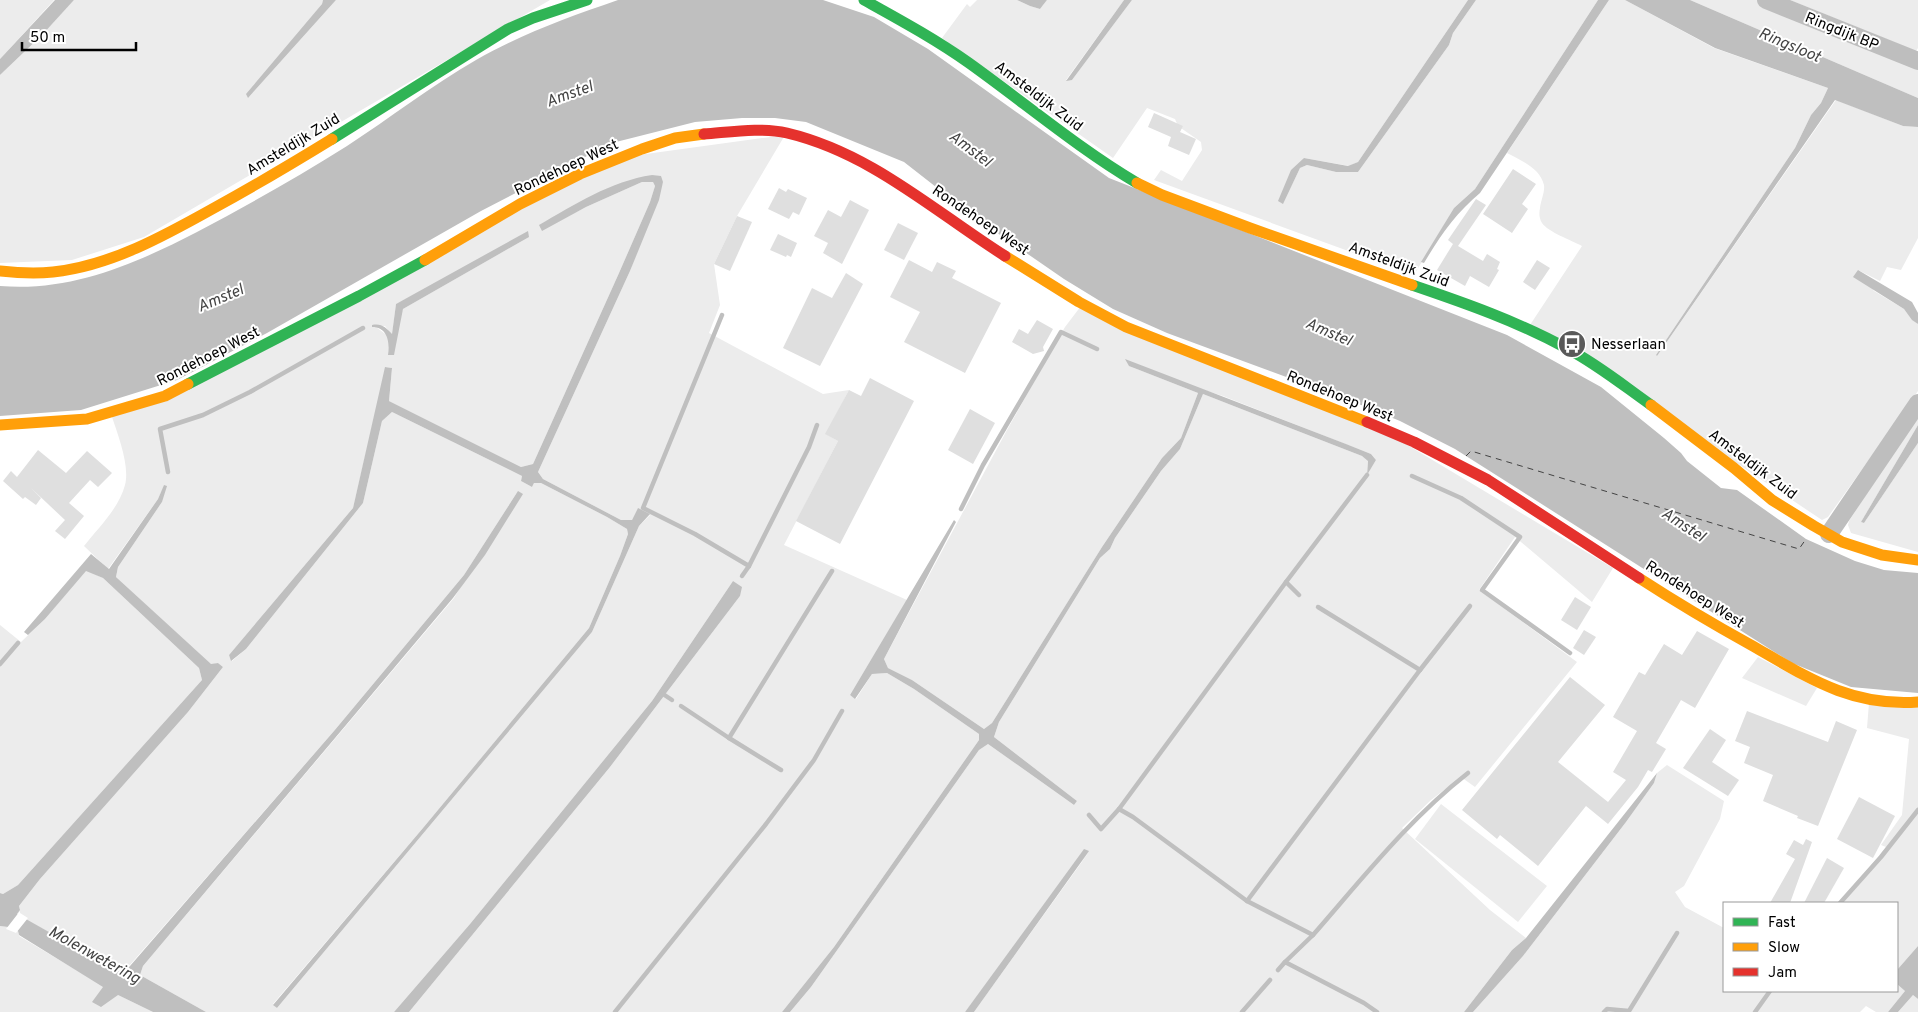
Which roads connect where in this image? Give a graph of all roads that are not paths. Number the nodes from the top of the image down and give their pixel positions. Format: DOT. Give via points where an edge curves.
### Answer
graph roads {
  1 [pos="587,0"];
  2 [pos="864,0"];
  3 [pos="1766,0"];
  4 [pos="1918,61"];
  5 [pos="0,271"];
  6 [pos="1918,403"];
  7 [pos="0,425"];
  8 [pos="1829,534"];
  9 [pos="1918,560"];
  10 [pos="1918,702"];
  1 -- 5 [label="street, Amsteldijk Zuid" via="508,29 282,169 142,245 89,265 60,271 35,274"];
  2 -- 8 [label="street, Amsteldijk Zuid" via="929,36 1087,151 1162,195 1478,308 1569,349 1618,381 1772,500"];
  3 -- 4 [label="street, Ringdijk BP"];
  6 -- 8 [label="street"];
  7 -- 10 [label="street, Rondehoep West" via="87,419 165,396 359,296 520,204 580,174 642,149 675,138 697,135 750,130 786,134 840,150 904,186 996,250 1079,302 1126,326 1347,413 1414,442 1488,480 1682,606 1819,684 1837,692 1884,702"];
  8 -- 9 [label="street, Amsteldijk Zuid" via="1842,542 1882,555"];
}
